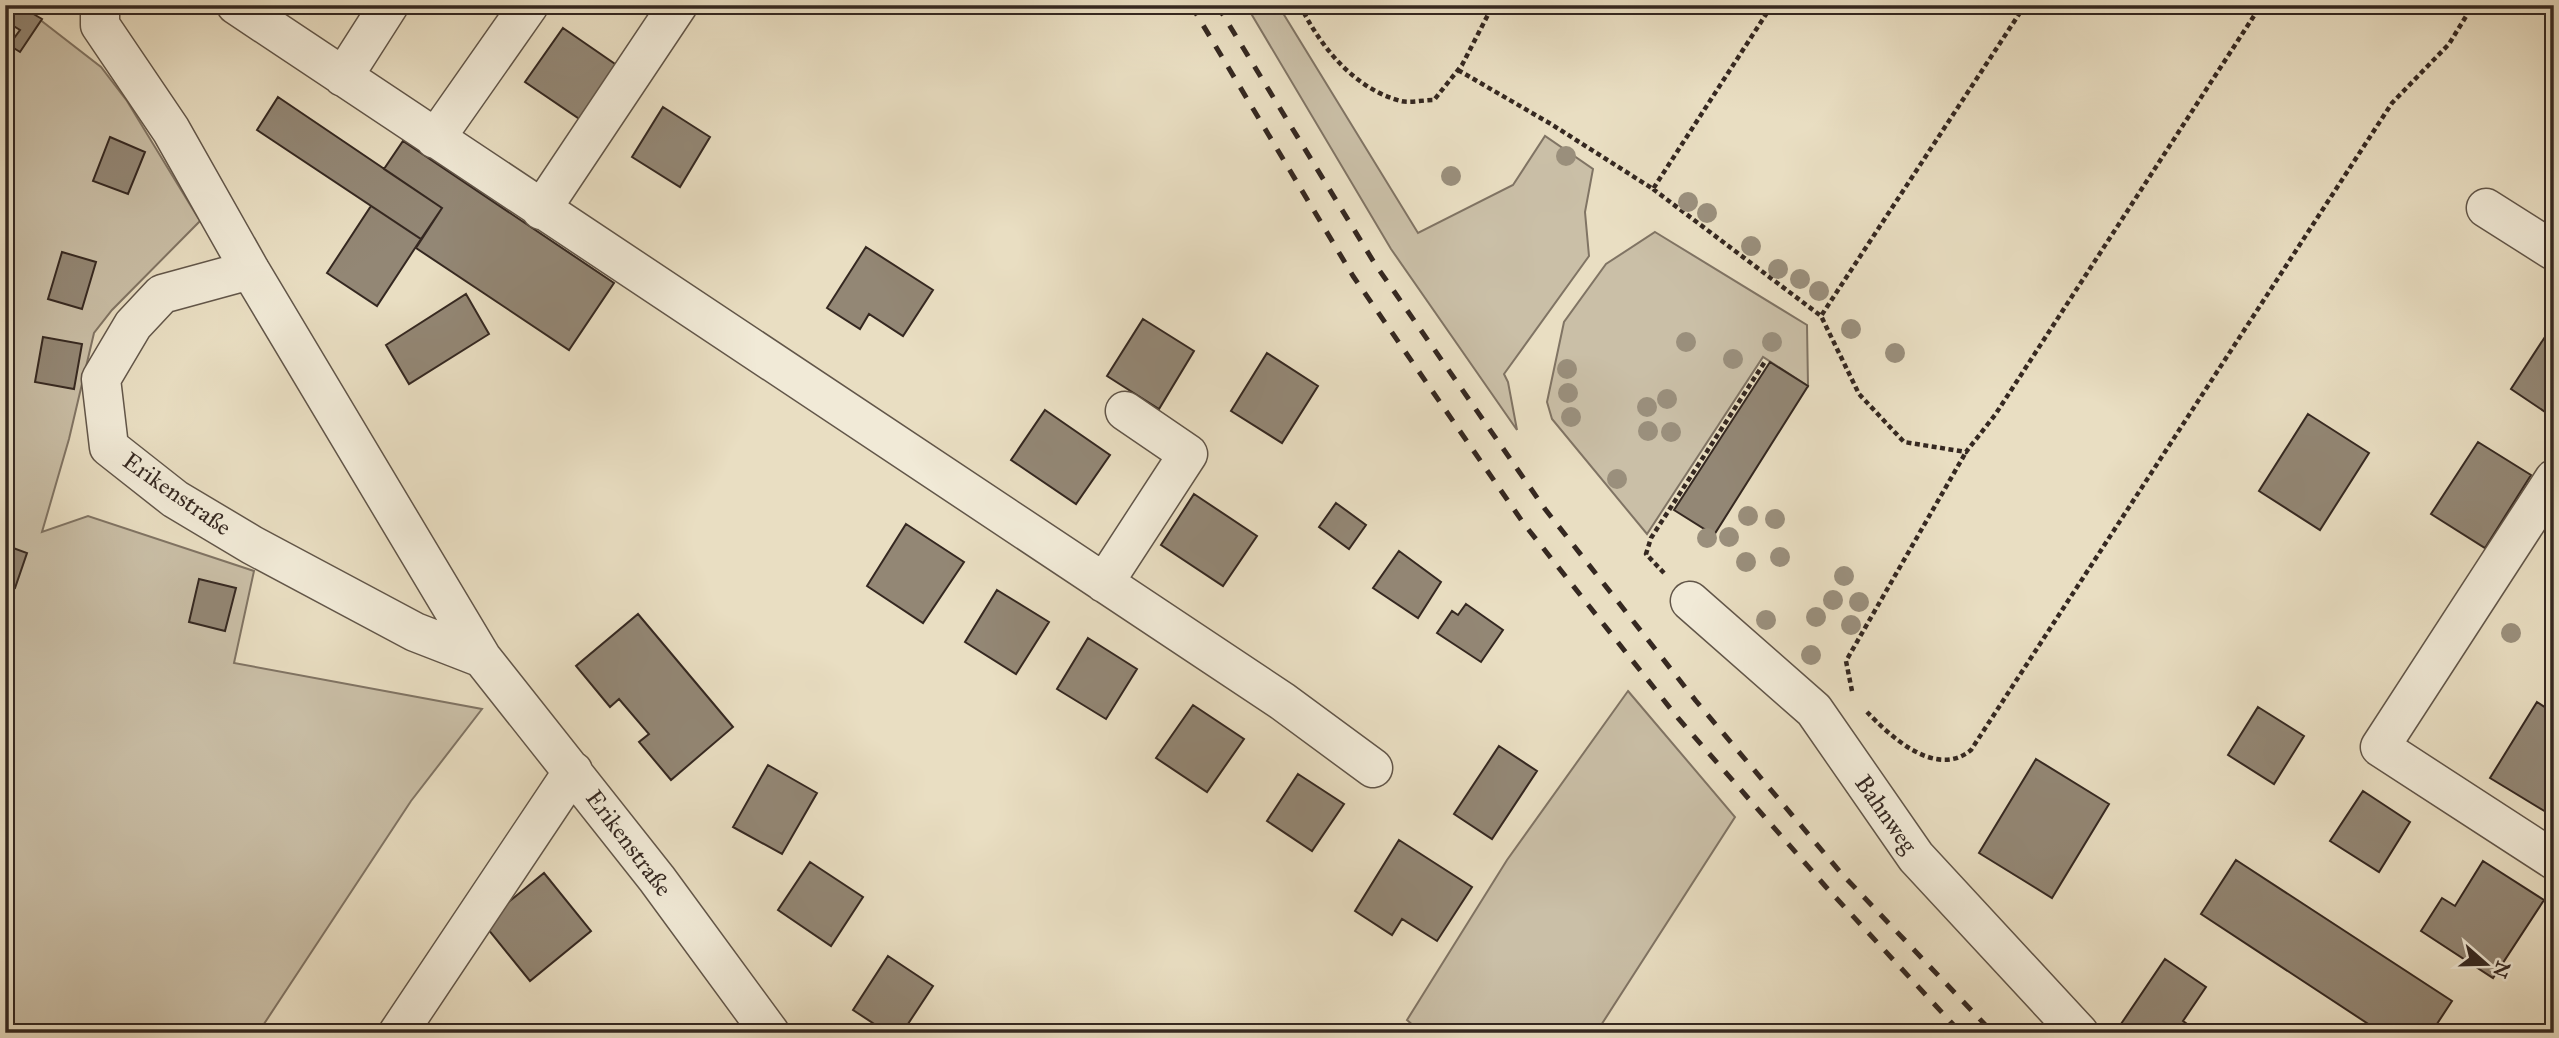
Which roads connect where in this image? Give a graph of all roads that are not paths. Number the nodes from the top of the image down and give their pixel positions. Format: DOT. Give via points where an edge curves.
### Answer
graph roads {
  1 [pos="236,5"];
  2 [pos="389,5"];
  3 [pos="529,5"];
  4 [pos="678,5"];
  5 [pos="89,12"];
  6 [pos="343,77"];
  7 [pos="435,139"];
  8 [pos="2486,208"];
  9 [pos="541,210"];
  10 [pos="2554,251"];
  11 [pos="250,270"];
  12 [pos="1125,411"];
  13 [pos="2554,479"];
  14 [pos="1104,583"];
  15 [pos="1689,601"];
  16 [pos="482,658"];
  17 [pos="1373,768"];
  18 [pos="573,771"];
  19 [pos="2554,860"];
  20 [pos="398,1033"];
  21 [pos="770,1033"];
  22 [pos="2079,1033"];
  1 -- 6 [label="street"];
  2 -- 6 [label="street"];
  3 -- 7 [label="street"];
  4 -- 9 [label="street"];
  5 -- 11 [label="street, Erikenstraße" via="171,130"];
  6 -- 7 [label="street"];
  7 -- 9 [label="street"];
  8 -- 10 [label="street"];
  9 -- 14 [label="street"];
  11 -- 16 [label="street, Erikenstraße"];
  11 -- 16 [label="street, Erikenstraße" via="162,294 133,324 101,379 109,447 175,499 252,545 415,632"];
  12 -- 14 [label="street" via="1188,453"];
  13 -- 19 [label="street" via="2379,747"];
  14 -- 17 [label="street" via="1282,701"];
  15 -- 22 [label="street, Bahnweg" via="1814,710 1916,857"];
  16 -- 18 [label="street, Erikenstraße"];
  18 -- 20 [label="street"];
  18 -- 21 [label="street, Erikenstraße"];
}
